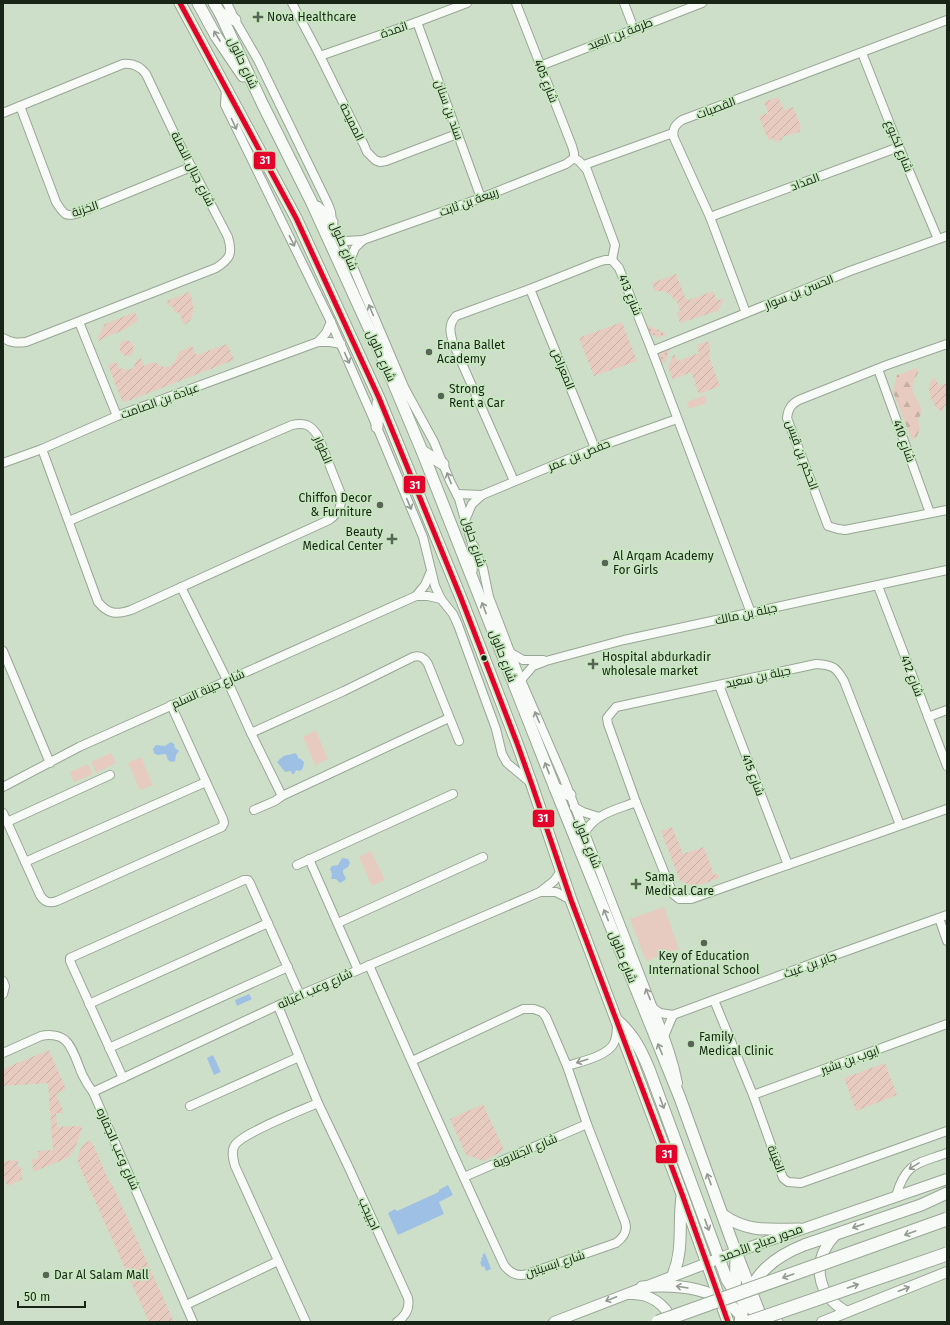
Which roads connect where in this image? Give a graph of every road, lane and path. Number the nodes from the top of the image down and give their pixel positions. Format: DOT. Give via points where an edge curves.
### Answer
graph roads {
  1 [pos="180,3"];
  2 [pos="198,3"];
  3 [pos="227,3"];
  4 [pos="292,3"];
  5 [pos="467,3"];
  6 [pos="516,3"];
  7 [pos="624,3"];
  8 [pos="702,3"];
  9 [pos="217,8"];
  10 [pos="235,20"];
  11 [pos="947,20"];
  12 [pos="418,22"];
  13 [pos="634,29"];
  14 [pos="862,53"];
  15 [pos="320,56"];
  16 [pos="540,66"];
  17 [pos="226,87"];
  18 [pos="262,103"];
  19 [pos="20,106"];
  20 [pos="3,112"];
  21 [pos="673,133"];
  22 [pos="458,134"];
  23 [pos="899,147"];
  24 [pos="574,158"];
  25 [pos="584,166"];
  26 [pos="191,167"];
  27 [pos="481,198"];
  28 [pos="311,201"];
  29 [pos="710,217"];
  30 [pos="332,222"];
  31 [pos="947,236"];
  32 [pos="339,239"];
  33 [pos="938,239"];
  34 [pos="362,240"];
  35 [pos="350,260"];
  36 [pos="612,260"];
  37 [pos="530,289"];
  38 [pos="746,313"];
  39 [pos="79,322"];
  40 [pos="331,322"];
  41 [pos="3,338"];
  42 [pos="318,342"];
  43 [pos="341,344"];
  44 [pos="947,344"];
  45 [pos="652,352"];
  46 [pos="878,369"];
  47 [pos="379,398"];
  48 [pos="117,416"];
  49 [pos="677,419"];
  50 [pos="377,427"];
  51 [pos="595,448"];
  52 [pos="42,449"];
  53 [pos="422,451"];
  54 [pos="3,463"];
  55 [pos="443,464"];
  56 [pos="514,481"];
  57 [pos="457,494"];
  58 [pos="482,495"];
  59 [pos="947,510"];
  60 [pos="930,513"];
  61 [pos="466,518"];
  62 [pos="69,521"];
  63 [pos="473,547"];
  64 [pos="947,570"];
  65 [pos="431,571"];
  66 [pos="471,573"];
  67 [pos="878,586"];
  68 [pos="181,587"];
  69 [pos="416,596"];
  70 [pos="441,599"];
  71 [pos="751,613"];
  72 [pos="3,651"];
  73 [pos="511,653"];
  74 [pos="546,660"];
  75 [pos="5,665"];
  76 [pos="227,680"];
  77 [pos="521,680"];
  78 [pos="719,685"];
  79 [pos="171,705"];
  80 [pos="947,710"];
  81 [pos="928,717"];
  82 [pos="449,718"];
  83 [pos="251,732"];
  84 [pos="459,741"];
  85 [pos="50,763"];
  86 [pos="947,766"];
  87 [pos="110,775"];
  88 [pos="206,782"];
  89 [pos="532,785"];
  90 [pos="3,788"];
  91 [pos="555,788"];
  92 [pos="453,794"];
  93 [pos="282,796"];
  94 [pos="570,796"];
  95 [pos="636,802"];
  96 [pos="574,807"];
  97 [pos="947,809"];
  98 [pos="254,810"];
  99 [pos="3,813"];
  100 [pos="599,817"];
  101 [pos="7,822"];
  102 [pos="900,825"];
  103 [pos="584,834"];
  104 [pos="483,857"];
  105 [pos="309,859"];
  106 [pos="25,862"];
  107 [pos="297,865"];
  108 [pos="788,865"];
  109 [pos="561,871"];
  110 [pos="540,892"];
  111 [pos="571,900"];
  112 [pos="947,915"];
  113 [pos="939,918"];
  114 [pos="268,923"];
  115 [pos="338,923"];
  116 [pos="947,942"];
  117 [pos="369,965"];
  118 [pos="288,967"];
  119 [pos="358,970"];
  120 [pos="3,981"];
  121 [pos="3,994"];
  122 [pos="300,995"];
  123 [pos="714,1000"];
  124 [pos="89,1004"];
  125 [pos="278,1006"];
  126 [pos="653,1008"];
  127 [pos="673,1015"];
  128 [pos="617,1021"];
  129 [pos="947,1024"];
  130 [pos="665,1034"];
  131 [pos="109,1048"];
  132 [pos="3,1054"];
  133 [pos="300,1056"];
  134 [pos="412,1061"];
  135 [pos="567,1066"];
  136 [pos="123,1078"];
  137 [pos="93,1092"];
  138 [pos="753,1096"];
  139 [pos="680,1098"];
  140 [pos="318,1103"];
  141 [pos="190,1106"];
  142 [pos="587,1124"];
  143 [pos="947,1131"];
  144 [pos="947,1153"];
  145 [pos="464,1177"];
  146 [pos="947,1179"];
  147 [pos="947,1193"];
  148 [pos="682,1194"];
  149 [pos="896,1196"];
  150 [pos="723,1215"];
  151 [pos="947,1219"];
  152 [pos="800,1229"];
  153 [pos="836,1234"];
  154 [pos="736,1252"];
  155 [pos="947,1254"];
  156 [pos="719,1258"];
  157 [pos="278,1261"];
  158 [pos="707,1262"];
  159 [pos="947,1272"];
  160 [pos="673,1275"];
  161 [pos="642,1287"];
  162 [pos="750,1291"];
  163 [pos="735,1292"];
  164 [pos="625,1294"];
  165 [pos="719,1298"];
  166 [pos="745,1304"];
  167 [pos="186,1305"];
  168 [pos="847,1312"];
  169 [pos="747,1318"];
  170 [pos="826,1321"];
  171 [pos="193,1322"];
  172 [pos="306,1322"];
  173 [pos="397,1322"];
  174 [pos="554,1322"];
  175 [pos="658,1322"];
  176 [pos="673,1322"];
  177 [pos="728,1322"];
  178 [pos="777,1322"];
  1 -- 17 [label="main road, شارع حالول"];
  18 -- 2 [label="main road, one-way" via="216,36"];
  3 -- 10 [label="street, شارع حلول"];
  4 -- 15 [label="street, المميحة"];
  5 -- 12 [label="street, اثمدة"];
  6 -- 16 [label="street, شارع 405"];
  7 -- 13 [label="street"];
  8 -- 13 [label="street, طرفة بن العبد"];
  9 -- 10 [label="main road"];
  9 -- 18 [label="main road, شارع حالول"];
  10 -- 30 [label="street, شارع حلول" via="258,60 328,204"];
  11 -- 14 [label="street, القصبات"];
  12 -- 15 [label="street, اثمدة"];
  12 -- 22 [label="street, سند بن سنان"];
  13 -- 16 [label="street, طرفة بن العبد"];
  14 -- 21 [label="street, القصبات" via="682,120 676,125"];
  14 -- 23 [label="street, شارع لكبوع"];
  15 -- 22 [label="street, المميحة" via="367,152 375,160 380,162 392,159"];
  16 -- 24 [label="street, شارع 405" via="572,146"];
  17 -- 40 [label="street, one-way" via="225,105"];
  17 -- 47 [label="main road, شارع حالول" via="296,218"];
  18 -- 28 [label="main road, شارع حالول"];
  19 -- 20 [label="street, شارع جبال النصلة"];
  19 -- 26 [label="street, شارع جبال النصلة" via="123,64 136,65 146,74"];
  19 -- 26 [label="street, الخزنة" via="56,202 66,215 72,216"];
  21 -- 25 [label="street"];
  21 -- 29 [label="street"];
  22 -- 27 [label="street, سند بن سنان"];
  23 -- 29 [label="street, المذاد"];
  23 -- 33 [label="street, شارع لكبوع"];
  24 -- 25 [label="street"];
  24 -- 27 [label="street, ربيعة بن ثابت" via="566,164"];
  25 -- 36 [label="street" via="615,245"];
  26 -- 39 [label="street, شارع جبال النصلة" via="228,237 231,255 216,268"];
  27 -- 34 [label="street, ربيعة بن ثابت"];
  28 -- 30 [label="main road"];
  28 -- 53 [label="main road, شارع حالول"];
  29 -- 38 [label="street"];
  30 -- 32 [label="street, شارع حلول"];
  31 -- 33 [label="street, الحسن بن سوار"];
  32 -- 34 [label="street, ربيعة بن ثابت"];
  32 -- 35 [label="street, شارع حلول"];
  33 -- 38 [label="street, الحسن بن سوار"];
  34 -- 35 [label="street"];
  55 -- 35 [label="street, شارع حلول, one-way" via="405,389"];
  36 -- 37 [label="street, شارع 413" via="598,262"];
  36 -- 45 [label="street, شارع 413" via="619,268"];
  37 -- 51 [label="street, المعراض"];
  37 -- 56 [label="street, شارع 413" via="456,316 450,329 453,343"];
  38 -- 45 [label="street, الحسن بن سوار"];
  39 -- 41 [label="street, شارع جبال النصلة" via="26,342 8,342"];
  39 -- 48 [label="street"];
  40 -- 42 [label="street"];
  40 -- 43 [label="street"];
  42 -- 43 [label="street, عبادة بن الصامت"];
  42 -- 48 [label="street, عبادة بن الصامت"];
  43 -- 50 [label="street, one-way"];
  44 -- 46 [label="street, الحكم بن قيس"];
  45 -- 49 [label="street, شارع 413"];
  46 -- 60 [label="street, شارع 410"];
  46 -- 60 [label="street, الحكم بن قيس" via="793,403 788,412 789,425 828,526 845,530"];
  47 -- 50 [label="main road"];
  47 -- 89 [label="main road, شارع حالول" via="464,606"];
  48 -- 52 [label="street, عبادة بن الصامت"];
  49 -- 51 [label="street, حفص بن عمر"];
  49 -- 71 [label="street, شارع 413"];
  50 -- 65 [label="street, one-way" via="423,537"];
  51 -- 56 [label="street, حفص بن عمر"];
  52 -- 54 [label="street, عبادة بن الصامت"];
  52 -- 62 [label="street, الطوار"];
  53 -- 55 [label="main road"];
  53 -- 66 [label="main road, شارع حالول"];
  57 -- 55 [label="street, شارع حلول, one-way"];
  56 -- 58 [label="street, حفص بن عمر"];
  57 -- 58 [label="street, حفص بن عمر"];
  57 -- 61 [label="street, شارع حلول"];
  58 -- 61 [label="street, حفص بن عمر" via="472,504"];
  59 -- 60 [label="street, الحكم بن قيس"];
  61 -- 63 [label="street, شارع حلول"];
  62 -- 68 [label="street, الطوار" via="98,602 104,609 121,613"];
  62 -- 68 [label="street, الطوار" via="292,425 308,424 313,428 341,494 342,501 336,515 330,520"];
  63 -- 66 [label="main road"];
  63 -- 73 [label="street, شارع حلول" via="483,568 489,597"];
  64 -- 67 [label="street, جبلة بن مالك"];
  65 -- 69 [label="street" via="425,585"];
  65 -- 70 [label="street"];
  91 -- 66 [label="main road, شارع حالول, one-way"];
  67 -- 71 [label="street, جبلة بن مالك"];
  67 -- 81 [label="street, شارع 412"];
  68 -- 76 [label="street"];
  69 -- 70 [label="street, شارع حينة السلم"];
  69 -- 76 [label="street, شارع حينة السلم"];
  70 -- 89 [label="street" via="458,625 496,729 502,754 510,766"];
  71 -- 74 [label="street, جبلة بن مالك" via="624,640"];
  72 -- 75 [label="street"];
  73 -- 74 [label="street, جبلة بن مالك" via="523,660"];
  73 -- 77 [label="street, شارع حلول"];
  74 -- 77 [label="street, جبلة بن مالك" via="533,666"];
  75 -- 85 [label="street"];
  76 -- 79 [label="street, شارع حينة السلم"];
  76 -- 83 [label="street"];
  94 -- 77 [label="street, شارع حلول, one-way"];
  78 -- 95 [label="street, جبلة بن سعيد" via="616,707 610,713 607,718 608,724"];
  78 -- 102 [label="street, جبلة بن سعيد" via="816,664 828,665 837,670 844,681"];
  78 -- 108 [label="street, شارع 415"];
  79 -- 85 [label="street, شارع حينة السلم" via="78,747"];
  79 -- 88 [label="street"];
  80 -- 81 [label="street"];
  81 -- 86 [label="street, شارع 412"];
  82 -- 83 [label="street" via="425,659 418,655"];
  82 -- 84 [label="street"];
  82 -- 93 [label="street"];
  83 -- 93 [label="street"];
  85 -- 90 [label="street, شارع حينة السلم"];
  87 -- 101 [label="street"];
  88 -- 106 [label="street"];
  88 -- 106 [label="street" via="224,821 222,827 57,901 43,900"];
  89 -- 109 [label="main road, شارع حالول"];
  91 -- 94 [label="main road"];
  139 -- 91 [label="main road, شارع حالول, one-way"];
  92 -- 105 [label="street"];
  93 -- 98 [label="street"];
  94 -- 96 [label="street, شارع حلول"];
  95 -- 100 [label="street"];
  95 -- 108 [label="street, جبلة بن سعيد" via="672,894 679,899 691,899"];
  96 -- 100 [label="street"];
  96 -- 103 [label="street, شارع حلول"];
  97 -- 102 [label="street, جبلة بن سعيد"];
  99 -- 101 [label="street"];
  100 -- 103 [label="street" via="591,823"];
  101 -- 106 [label="street"];
  102 -- 108 [label="street, جبلة بن سعيد"];
  126 -- 103 [label="street, شارع حلول, one-way"];
  104 -- 115 [label="street"];
  105 -- 107 [label="street"];
  105 -- 115 [label="street"];
  109 -- 110 [label="street, شارع وعب اغباثه" via="554,881"];
  109 -- 111 [label="main road, شارع حالول"];
  110 -- 111 [label="street, شارع وعب اغباثه" via="556,892"];
  110 -- 117 [label="street, شارع وعب اغباثه"];
  111 -- 128 [label="main road, شارع حالول"];
  112 -- 113 [label="street, جابر بن غيث"];
  113 -- 116 [label="street"];
  113 -- 123 [label="street, جابر بن غيث"];
  114 -- 118 [label="street"];
  114 -- 124 [label="street"];
  114 -- 124 [label="street" via="250,883 244,880 92,948 70,959"];
  115 -- 119 [label="street"];
  117 -- 119 [label="street, شارع وعب اغباثه"];
  117 -- 134 [label="street, شارع ابسيتين"];
  118 -- 122 [label="street"];
  118 -- 131 [label="street"];
  119 -- 122 [label="street, شارع وعب اغباثه"];
  120 -- 121 [label="street"];
  122 -- 125 [label="street, شارع وعب اغباثه"];
  123 -- 127 [label="street, جابر بن غيث"];
  123 -- 138 [label="street, الغينة"];
  124 -- 131 [label="street"];
  125 -- 133 [label="street, اجبيجب"];
  125 -- 136 [label="street, شارع وعب اغباثه"];
  126 -- 127 [label="street" via="660,1013"];
  126 -- 130 [label="street, شارع حلول"];
  127 -- 130 [label="street"];
  128 -- 135 [label="street, one-way" via="616,1039 611,1048 597,1056"];
  128 -- 148 [label="main road, شارع حالول"];
  128 -- 156 [label="main road, one-way" via="636,1040 649,1069"];
  129 -- 138 [label="street, ايوب بن بشير"];
  130 -- 139 [label="street, شارع حلول"];
  131 -- 136 [label="street"];
  132 -- 137 [label="street, شارع وعب الجفاره" via="42,1036 61,1037 71,1048"];
  133 -- 140 [label="street, اجبيجب"];
  133 -- 141 [label="street"];
  134 -- 135 [label="street, شارع ابسيتين" via="528,1008 538,1010 546,1017"];
  134 -- 145 [label="street, شارع ابسيتين"];
  135 -- 142 [label="street, شارع ابسيتين"];
  136 -- 137 [label="street, شارع وعب اغباثه"];
  137 -- 167 [label="street, شارع وعب الجفاره"];
  138 -- 143 [label="street, الغينة" via="783,1178 788,1182 801,1183"];
  150 -- 139 [label="main road, شارع حالول, one-way"];
  140 -- 157 [label="street" via="246,1136 239,1140 233,1149 235,1166"];
  140 -- 173 [label="street, اجبيجب" via="408,1298 408,1310"];
  142 -- 145 [label="street, شارع الجتلاوية"];
  142 -- 145 [label="street, شارع ابسيتين" via="626,1226 624,1236 616,1243 528,1274 514,1274 504,1265"];
  144 -- 149 [label="street, one-way" via="908,1170 902,1178"];
  146 -- 149 [label="street, محور صباح الأحمد"];
  147 -- 153 [label="main road, one-way" via="921,1205"];
  148 -- 158 [label="main road, شارع حالول"];
  148 -- 160 [label="main road" via="680,1253"];
  149 -- 152 [label="street, محور صباح الأحمد"];
  150 -- 152 [label="main road" via="732,1222 749,1228"];
  150 -- 154 [label="main road, شارع حالول"];
  151 -- 175 [label="highway, one-way, bridge"];
  152 -- 154 [label="street, محور صباح الأحمد"];
  153 -- 162 [label="main road" via="777,1258 762,1272"];
  153 -- 168 [label="street" via="824,1249 820,1262 820,1276 829,1297"];
  154 -- 156 [label="street, محور صباح الأحمد"];
  154 -- 162 [label="main road, شارع حالول"];
  154 -- 163 [label="main road"];
  169 -- 155 [label="highway, one-way, bridge"];
  156 -- 158 [label="street, محور صباح الأحمد"];
  156 -- 163 [label="main road" via="727,1280"];
  157 -- 167 [label="street"];
  157 -- 172 [label="street"];
  158 -- 160 [label="street, محور صباح الأحمد"];
  158 -- 165 [label="main road, شارع حالول"];
  168 -- 159 [label="street, one-way"];
  160 -- 161 [label="street, محور صباح الأحمد"];
  161 -- 164 [label="street, محور صباح الأحمد"];
  165 -- 161 [label="main road, one-way" via="678,1286"];
  162 -- 166 [label="main road"];
  162 -- 169 [label="main road, شارع حالول"];
  163 -- 166 [label="main road"];
  163 -- 169 [label="main road"];
  164 -- 174 [label="street, محور صباح الأحمد, one-way"];
  164 -- 176 [label="street" via="638,1293 650,1297 661,1304"];
  165 -- 169 [label="main road"];
  165 -- 177 [label="main road, شارع حالول"];
  166 -- 169 [label="main road"];
  166 -- 169 [label="main road"];
  167 -- 171 [label="street, شارع وعب الجفاره"];
  168 -- 170 [label="street"];
  169 -- 177 [label="main road"];
  169 -- 178 [label="main road"];
}
